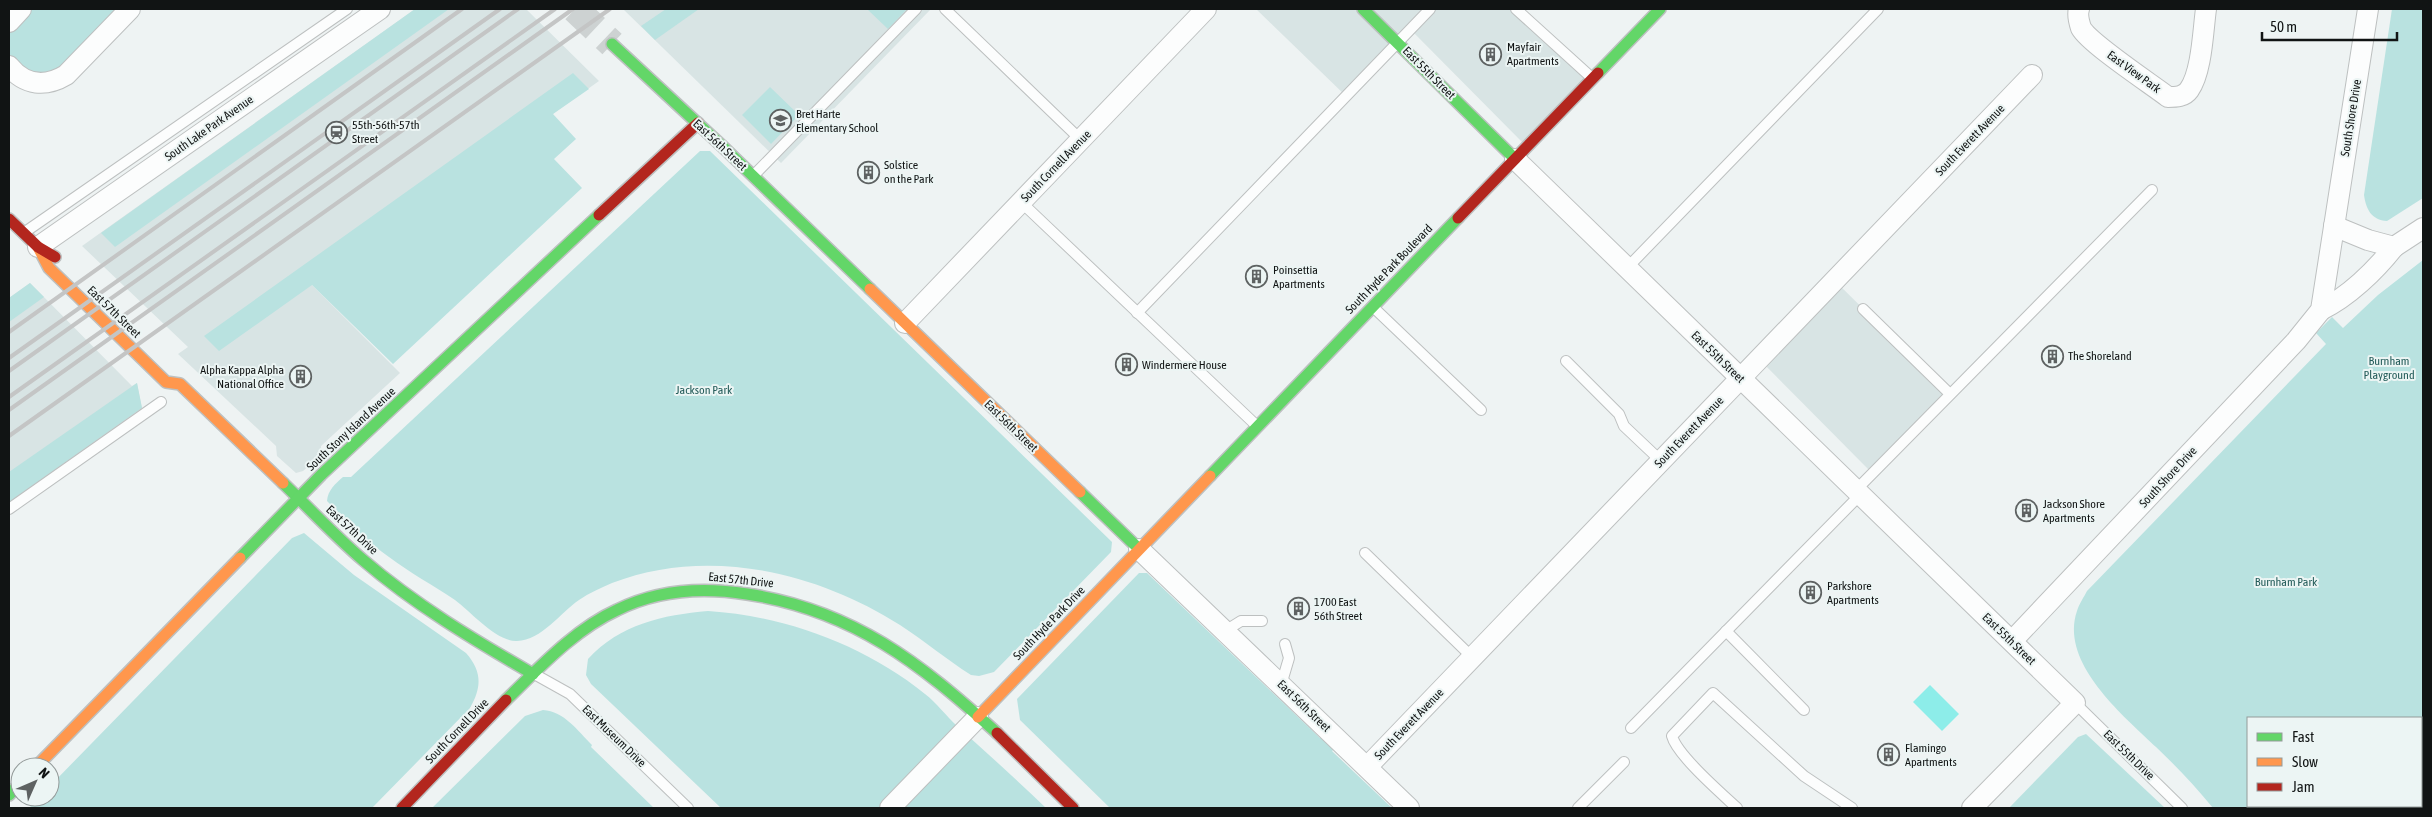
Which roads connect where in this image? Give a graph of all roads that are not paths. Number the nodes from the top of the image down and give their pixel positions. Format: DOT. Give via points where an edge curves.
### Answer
graph roads {
  1 [pos="21,9"];
  2 [pos="130,9"];
  3 [pos="347,9"];
  4 [pos="380,9"];
  5 [pos="916,9"];
  6 [pos="945,9"];
  7 [pos="1206,9"];
  8 [pos="1363,9"];
  9 [pos="1430,9"];
  10 [pos="1516,9"];
  11 [pos="1660,9"];
  12 [pos="1878,9"];
  13 [pos="2079,9"];
  14 [pos="2206,9"];
  15 [pos="2368,9"];
  16 [pos="9,22"];
  17 [pos="1397,42"];
  18 [pos="612,44"];
  19 [pos="10,70"];
  20 [pos="2032,75"];
  21 [pos="1592,79"];
  22 [pos="698,123"];
  23 [pos="1080,140"];
  24 [pos="1515,159"];
  25 [pos="753,176"];
  26 [pos="2152,190"];
  27 [pos="1021,202"];
  28 [pos="9,219"];
  29 [pos="2334,226"];
  30 [pos="2423,228"];
  31 [pos="24,233"];
  32 [pos="38,247"];
  33 [pos="2394,248"];
  34 [pos="65,265"];
  35 [pos="1628,268"];
  36 [pos="1373,306"];
  37 [pos="1864,309"];
  38 [pos="2321,310"];
  39 [pos="1137,313"];
  40 [pos="905,323"];
  41 [pos="1566,361"];
  42 [pos="178,372"];
  43 [pos="1741,378"];
  44 [pos="180,384"];
  45 [pos="1950,394"];
  46 [pos="161,402"];
  47 [pos="1480,410"];
  48 [pos="1257,426"];
  49 [pos="1661,461"];
  50 [pos="1858,493"];
  51 [pos="299,498"];
  52 [pos="9,510"];
  53 [pos="1139,549"];
  54 [pos="1365,553"];
  55 [pos="1262,621"];
  56 [pos="1225,631"];
  57 [pos="1726,631"];
  58 [pos="2012,641"];
  59 [pos="1286,644"];
  60 [pos="1472,657"];
  61 [pos="533,674"];
  62 [pos="1281,685"];
  63 [pos="2075,703"];
  64 [pos="1804,710"];
  65 [pos="978,717"];
  66 [pos="1631,728"];
  67 [pos="46,757"];
  68 [pos="1624,762"];
  69 [pos="1367,767"];
  70 [pos="402,808"];
  71 [pos="688,808"];
  72 [pos="890,808"];
  73 [pos="1073,808"];
  74 [pos="1410,808"];
  75 [pos="1578,808"];
  76 [pos="1737,808"];
  77 [pos="1852,808"];
  78 [pos="1972,808"];
  79 [pos="2182,808"];
  1 -- 16 [label="street"];
  2 -- 19 [label="street" via="66,74 56,80 36,84"];
  3 -- 31 [label="lane"];
  4 -- 32 [label="street, South Lake Park Avenue"];
  5 -- 25 [label="lane"];
  6 -- 23 [label="lane"];
  7 -- 23 [label="street, South Cornell Avenue"];
  8 -- 17 [label="main road, East 55th Street"];
  9 -- 17 [label="lane"];
  10 -- 21 [label="lane"];
  11 -- 21 [label="main road, South Hyde Park Boulevard"];
  12 -- 35 [label="lane"];
  13 -- 14 [label="street, East View Park" via="2082,29 2094,42 2168,97 2180,96 2189,90 2196,76"];
  15 -- 29 [label="street, South Shore Drive"];
  17 -- 24 [label="main road, East 55th Street"];
  17 -- 39 [label="lane"];
  18 -- 22 [label="main road, East 56th Street"];
  20 -- 43 [label="street, South Everett Avenue"];
  21 -- 24 [label="main road, South Hyde Park Boulevard"];
  22 -- 25 [label="main road, East 56th Street"];
  22 -- 51 [label="main road, South Stony Island Avenue"];
  23 -- 27 [label="street, South Cornell Avenue"];
  24 -- 35 [label="street, East 55th Street"];
  24 -- 36 [label="main road, South Hyde Park Boulevard"];
  25 -- 40 [label="main road, East 56th Street"];
  26 -- 45 [label="lane"];
  27 -- 39 [label="lane"];
  27 -- 40 [label="street, South Cornell Avenue"];
  28 -- 31 [label="main road, East 57th Street"];
  29 -- 33 [label="street"];
  29 -- 38 [label="street, South Shore Drive"];
  30 -- 33 [label="street, South Shore Drive"];
  31 -- 32 [label="main road, East 57th Street"];
  32 -- 34 [label="main road, East 57th Street"];
  32 -- 44 [label="main road, East 57th Street" via="49,268 159,376 166,382"];
  33 -- 38 [label="street, South Shore Drive" via="2342,296"];
  35 -- 43 [label="street, East 55th Street"];
  36 -- 47 [label="lane"];
  36 -- 48 [label="main road, South Hyde Park Boulevard"];
  37 -- 45 [label="lane"];
  38 -- 58 [label="street, South Shore Drive" via="2296,341"];
  39 -- 48 [label="lane"];
  40 -- 53 [label="main road, East 56th Street"];
  41 -- 49 [label="lane" via="1619,414 1624,426"];
  42 -- 44 [label="main road"];
  43 -- 49 [label="street, South Everett Avenue"];
  43 -- 50 [label="street, East 55th Street"];
  44 -- 51 [label="main road, East 57th Street"];
  45 -- 50 [label="lane"];
  46 -- 52 [label="lane"];
  48 -- 53 [label="main road, South Hyde Park Boulevard"];
  49 -- 60 [label="street, South Everett Avenue"];
  50 -- 57 [label="lane"];
  50 -- 58 [label="street, East 55th Street"];
  51 -- 61 [label="main road, East 57th Drive" via="349,548 393,584"];
  51 -- 67 [label="main road, South Stony Island Avenue"];
  53 -- 56 [label="street, East 56th Street"];
  53 -- 65 [label="main road, South Hyde Park Drive"];
  54 -- 60 [label="lane"];
  55 -- 56 [label="lane" via="1241,621"];
  56 -- 62 [label="street, East 56th Street"];
  57 -- 64 [label="lane"];
  57 -- 66 [label="lane"];
  58 -- 63 [label="street, East 55th Street"];
  59 -- 62 [label="lane" via="1289,658"];
  60 -- 69 [label="street, South Everett Avenue"];
  61 -- 65 [label="main road, East 57th Drive" via="581,632 627,605 666,594 699,590 743,592 784,599 825,612 883,641 935,677"];
  61 -- 70 [label="main road, South Cornell Drive"];
  61 -- 71 [label="lane, East Museum Drive" via="570,694"];
  62 -- 69 [label="street, East 56th Street"];
  63 -- 78 [label="street"];
  63 -- 79 [label="lane, East 55th Drive"];
  65 -- 72 [label="street"];
  65 -- 73 [label="main road, East 57th Drive"];
  68 -- 75 [label="lane"];
  69 -- 74 [label="street, East 56th Street"];
  76 -- 77 [label="lane" via="1682,753 1672,736 1712,693 1804,776"];
}
